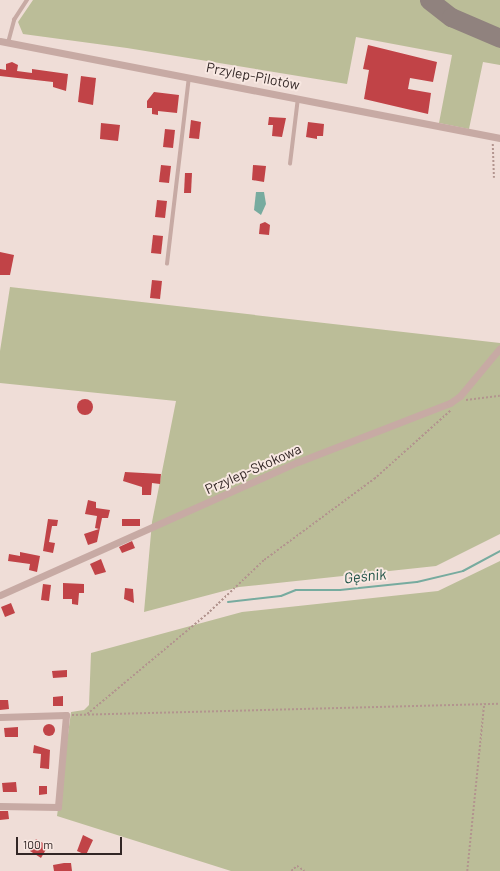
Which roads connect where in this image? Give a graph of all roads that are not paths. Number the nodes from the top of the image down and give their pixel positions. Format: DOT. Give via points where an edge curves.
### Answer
graph roads {
  1 [pos="27,0"];
  2 [pos="0,41"];
  3 [pos="8,43"];
  4 [pos="189,77"];
  5 [pos="298,98"];
  6 [pos="496,137"];
  7 [pos="290,164"];
  8 [pos="167,264"];
  9 [pos="500,348"];
  10 [pos="0,595"];
  11 [pos="0,717"];
  12 [pos="0,806"];
  1 -- 3 [label="lane" via="14,20"];
  2 -- 3 [label="street, Przylep-Pilotów"];
  3 -- 4 [label="street, Przylep-Pilotów"];
  4 -- 5 [label="street, Przylep-Pilotów"];
  4 -- 8 [label="lane"];
  5 -- 6 [label="street, Przylep-Pilotów"];
  5 -- 7 [label="lane"];
  9 -- 10 [label="street, Przylep-Skokowa" via="453,404 298,462"];
  11 -- 12 [label="street" via="66,715 58,807"];
}
